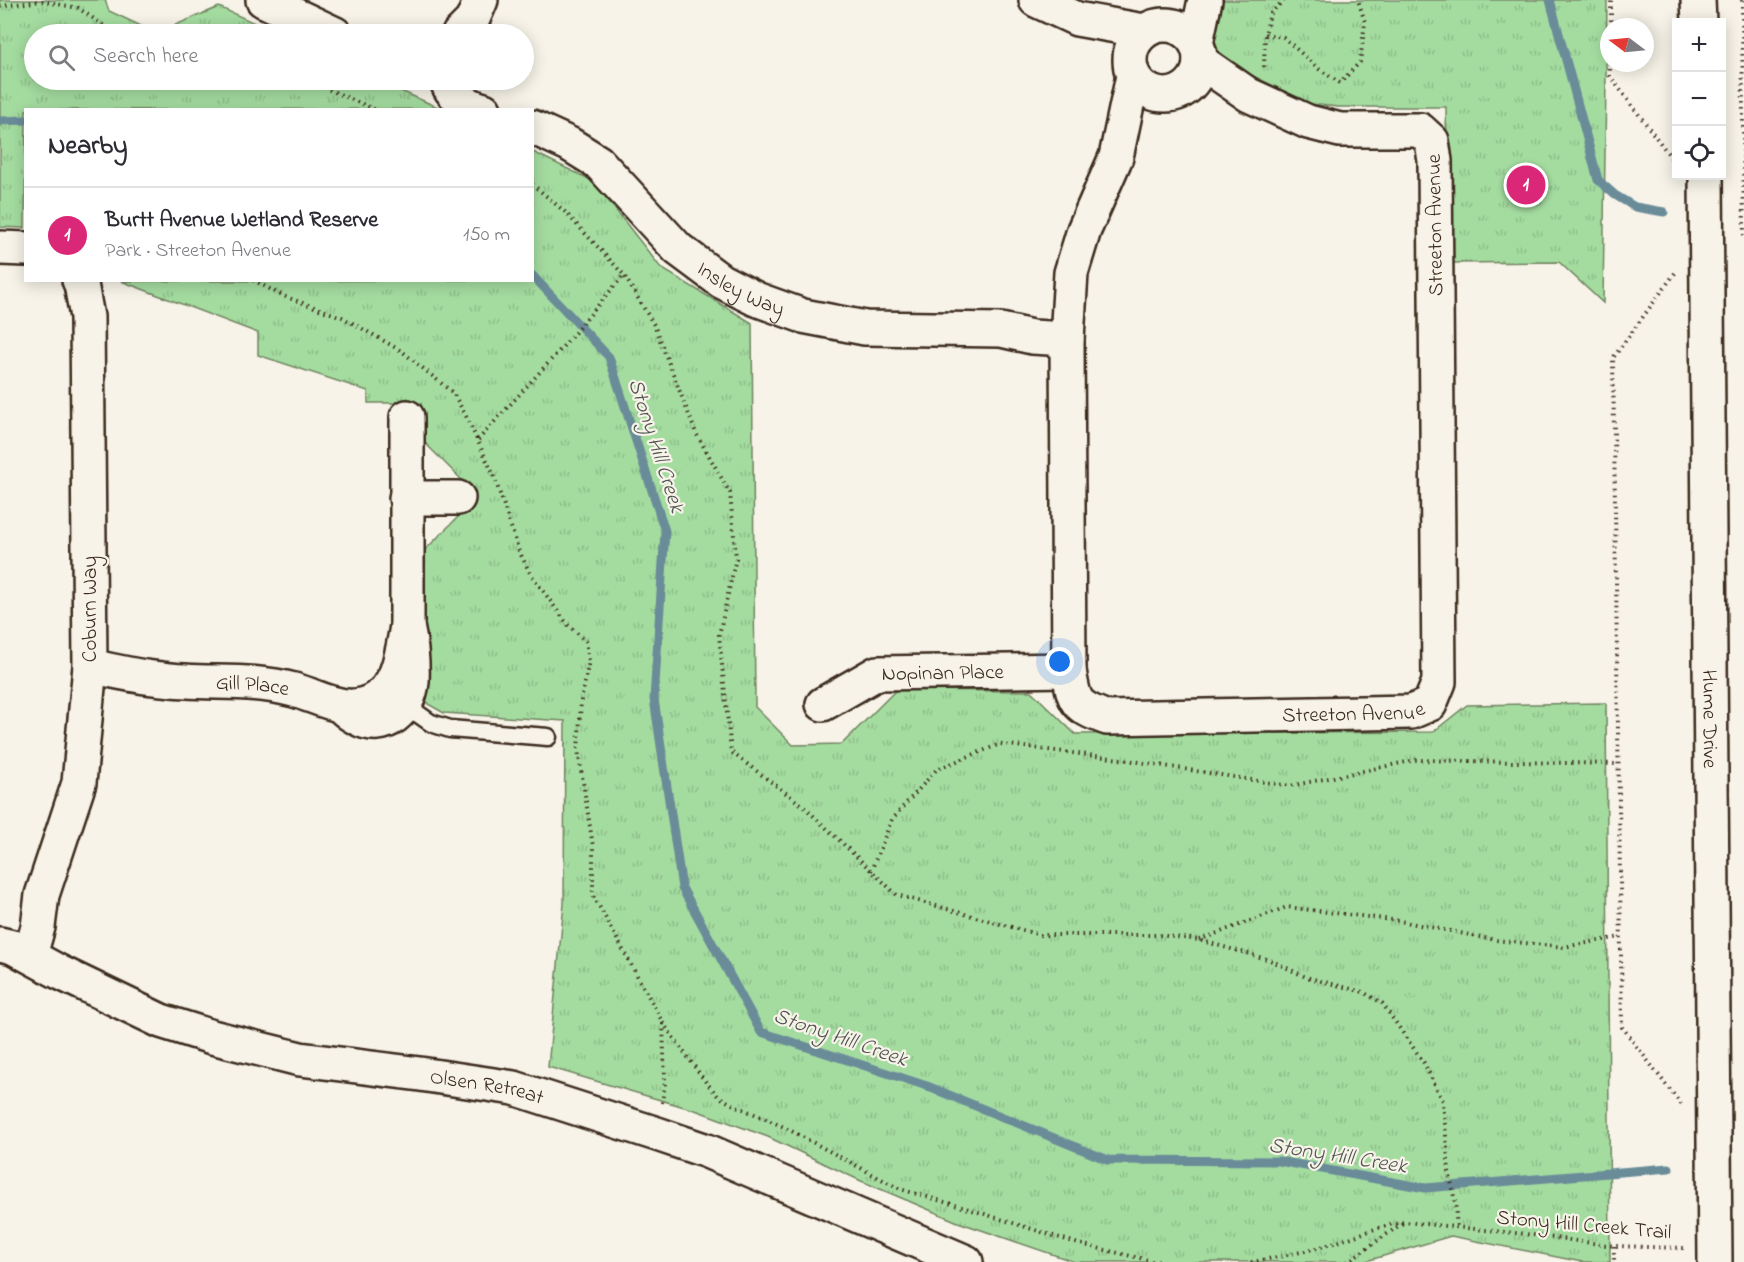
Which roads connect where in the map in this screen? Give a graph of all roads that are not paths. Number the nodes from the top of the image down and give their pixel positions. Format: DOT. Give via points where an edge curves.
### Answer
graph roads {
  1 [pos="263,0"];
  2 [pos="1036,0"];
  3 [pos="1205,0"];
  4 [pos="1698,0"];
  5 [pos="1711,0"];
  6 [pos="1163,18"];
  7 [pos="1699,18"];
  8 [pos="1710,18"];
  9 [pos="1077,19"];
  10 [pos="313,24"];
  11 [pos="1131,71"];
  12 [pos="1187,72"];
  13 [pos="452,90"];
  14 [pos="478,90"];
  15 [pos="478,108"];
  16 [pos="499,108"];
  17 [pos="534,128"];
  18 [pos="1116,157"];
  19 [pos="1706,180"];
  20 [pos="0,248"];
  21 [pos="24,248"];
  22 [pos="80,282"];
  23 [pos="95,282"];
  24 [pos="87,317"];
  25 [pos="1067,330"];
  26 [pos="406,417"];
  27 [pos="406,498"];
  28 [pos="458,498"];
  29 [pos="1069,670"];
  30 [pos="88,678"];
  31 [pos="396,699"];
  32 [pos="824,704"];
  33 [pos="548,737"];
  34 [pos="14,948"];
  35 [pos="1715,1254"];
  36 [pos="966,1262"];
  1 -- 10 [label="street"];
  2 -- 9 [label="street"];
  3 -- 12 [label="street"];
  4 -- 7 [label="street"];
  5 -- 8 [label="street"];
  6 -- 9 [label="street"];
  6 -- 11 [label="street" via="1137,38 1130,56"];
  6 -- 12 [label="street" via="1190,35"];
  9 -- 11 [label="street"];
  11 -- 12 [label="street" via="1147,91 1156,94"];
  11 -- 18 [label="street, Streeton Avenue"];
  12 -- 18 [label="street, Streeton Avenue"];
  12 -- 29 [label="street, Streeton Avenue" via="1308,122 1340,130 1420,130 1432,141 1438,682 1430,704 1411,712 1107,718 1086,710 1073,696"];
  13 -- 15 [label="street"];
  14 -- 16 [label="street"];
  17 -- 25 [label="street, Insley Way" via="598,162 678,249 721,281 756,299 803,316 865,328 1001,330 1032,337"];
  18 -- 25 [label="street, Streeton Avenue" via="1084,230 1071,273"];
  19 -- 35 [label="street, Hume Drive"];
  20 -- 21 [label="street"];
  22 -- 24 [label="street, Coburn Way"];
  23 -- 24 [label="street, Coburn Way"];
  24 -- 30 [label="street, Coburn Way"];
  25 -- 29 [label="street, Streeton Avenue"];
  26 -- 27 [label="street"];
  27 -- 28 [label="street"];
  27 -- 31 [label="street" via="407,626"];
  29 -- 32 [label="street, Nopinan Place" via="877,673"];
  30 -- 31 [label="street, Gill Place" via="257,682 340,706"];
  30 -- 34 [label="street, Coburn Way" via="79,783 42,895 38,927"];
  31 -- 33 [label="lane" via="431,723 450,729"];
  34 -- 36 [label="street, Olsen Retreat" via="125,1005 212,1037 300,1059 514,1088 657,1134 707,1151"];
}
